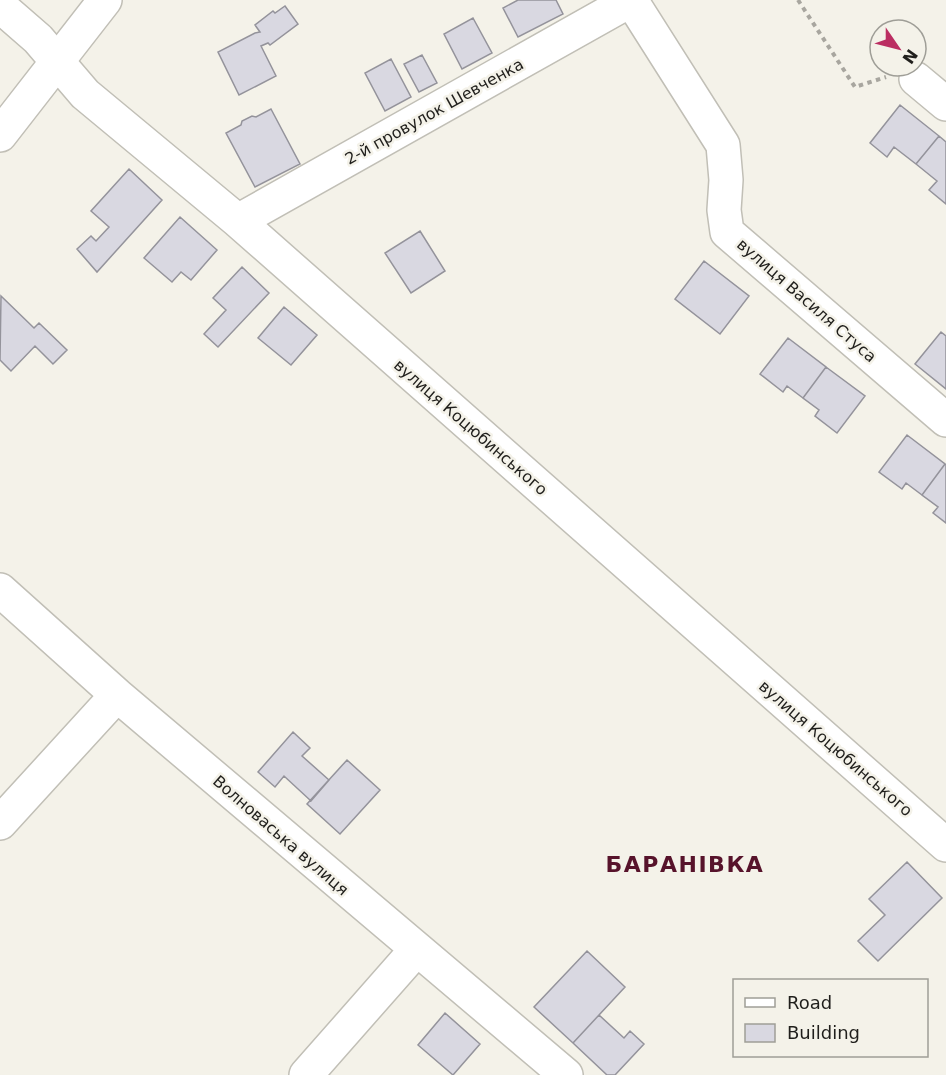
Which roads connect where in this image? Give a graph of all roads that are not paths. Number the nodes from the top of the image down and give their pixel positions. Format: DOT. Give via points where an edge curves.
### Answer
graph roads {
  1 [pos="105,0"];
  2 [pos="631,0"];
  3 [pos="0,6"];
  4 [pos="57,62"];
  5 [pos="916,79"];
  6 [pos="946,104"];
  7 [pos="0,135"];
  8 [pos="238,221"];
  9 [pos="946,420"];
  10 [pos="0,590"];
  11 [pos="117,695"];
  12 [pos="0,823"];
  13 [pos="946,845"];
  14 [pos="416,950"];
  15 [pos="306,1075"];
  16 [pos="566,1075"];
  1 -- 4 [label="street"];
  2 -- 8 [label="street, 2-й провулок Шевченка"];
  2 -- 9 [label="street, вулиця Василя Стуса" via="723,145 727,232"];
  3 -- 4 [label="street, вулиця Коцюбинського" via="38,39"];
  4 -- 7 [label="street"];
  4 -- 8 [label="street, вулиця Коцюбинського" via="85,94"];
  5 -- 6 [label="street"];
  8 -- 13 [label="street, вулиця Коцюбинського"];
  10 -- 11 [label="street, Волноваська вулиця"];
  11 -- 12 [label="street"];
  11 -- 14 [label="street, Волноваська вулиця"];
  14 -- 15 [label="street"];
  14 -- 16 [label="street, Волноваська вулиця"];
}
